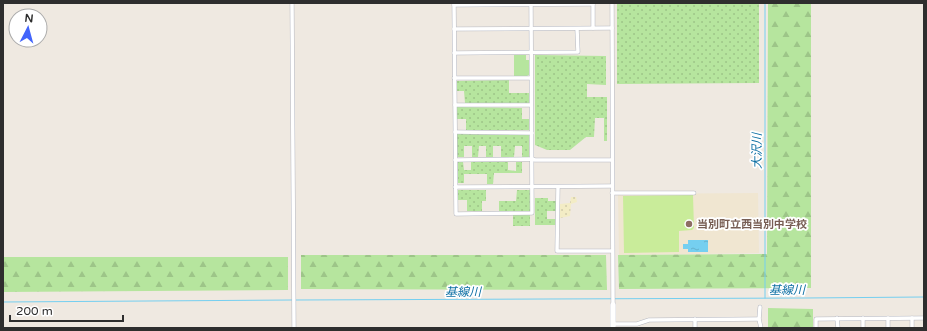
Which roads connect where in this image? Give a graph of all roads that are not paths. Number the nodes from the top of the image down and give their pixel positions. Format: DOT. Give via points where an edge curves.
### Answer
graph roads {
  1 [pos="292,3"];
  2 [pos="612,3"];
  3 [pos="454,4"];
  4 [pos="531,4"];
  5 [pos="593,4"];
  6 [pos="577,28"];
  7 [pos="593,28"];
  8 [pos="612,28"];
  9 [pos="454,29"];
  10 [pos="531,29"];
  11 [pos="531,52"];
  12 [pos="454,53"];
  13 [pos="454,78"];
  14 [pos="531,78"];
  15 [pos="531,105"];
  16 [pos="455,106"];
  17 [pos="455,132"];
  18 [pos="532,132"];
  19 [pos="532,159"];
  20 [pos="455,160"];
  21 [pos="612,160"];
  22 [pos="612,186"];
  23 [pos="455,187"];
  24 [pos="532,187"];
  25 [pos="558,187"];
  26 [pos="612,193"];
  27 [pos="694,193"];
  28 [pos="612,251"];
  29 [pos="613,305"];
  30 [pos="760,306"];
  31 [pos="838,318"];
  32 [pos="862,318"];
  33 [pos="888,318"];
  34 [pos="912,318"];
  35 [pos="924,318"];
  36 [pos="695,319"];
  37 [pos="759,319"];
  38 [pos="612,326"];
  39 [pos="294,328"];
  40 [pos="695,328"];
  41 [pos="761,328"];
  42 [pos="816,328"];
  43 [pos="838,328"];
  44 [pos="863,328"];
  45 [pos="888,328"];
  46 [pos="912,328"];
  1 -- 39 [label="street"];
  2 -- 8 [label="street"];
  3 -- 4 [label="street"];
  3 -- 9 [label="street"];
  4 -- 5 [label="street"];
  4 -- 10 [label="street"];
  5 -- 7 [label="street"];
  6 -- 7 [label="street"];
  6 -- 10 [label="street"];
  6 -- 11 [label="street" via="578,52"];
  7 -- 8 [label="street"];
  8 -- 21 [label="street"];
  9 -- 10 [label="street"];
  9 -- 12 [label="street"];
  10 -- 11 [label="street"];
  11 -- 12 [label="street"];
  11 -- 14 [label="street"];
  12 -- 13 [label="street"];
  13 -- 14 [label="street"];
  13 -- 16 [label="street"];
  14 -- 15 [label="street"];
  15 -- 16 [label="street"];
  15 -- 18 [label="street"];
  16 -- 17 [label="street"];
  17 -- 18 [label="street"];
  17 -- 20 [label="street"];
  18 -- 19 [label="street"];
  19 -- 20 [label="street"];
  19 -- 21 [label="street"];
  19 -- 24 [label="street"];
  20 -- 23 [label="street"];
  21 -- 22 [label="street"];
  22 -- 25 [label="street"];
  22 -- 26 [label="street"];
  23 -- 24 [label="street"];
  23 -- 24 [label="street" via="456,214 464,214 532,213"];
  24 -- 25 [label="street"];
  25 -- 28 [label="street" via="557,251"];
  26 -- 27 [label="street"];
  26 -- 28 [label="street"];
  28 -- 29 [label="street"];
  29 -- 38 [label="street"];
  30 -- 37 [label="street"];
  31 -- 32 [label="street"];
  31 -- 42 [label="street" via="816,319"];
  31 -- 43 [label="street"];
  32 -- 33 [label="street"];
  32 -- 44 [label="street"];
  33 -- 34 [label="street"];
  33 -- 45 [label="street"];
  34 -- 35 [label="street"];
  34 -- 46 [label="street"];
  36 -- 37 [label="street"];
  36 -- 38 [label="street" via="649,320 637,324"];
  36 -- 40 [label="street"];
  37 -- 41 [label="street"];
}
